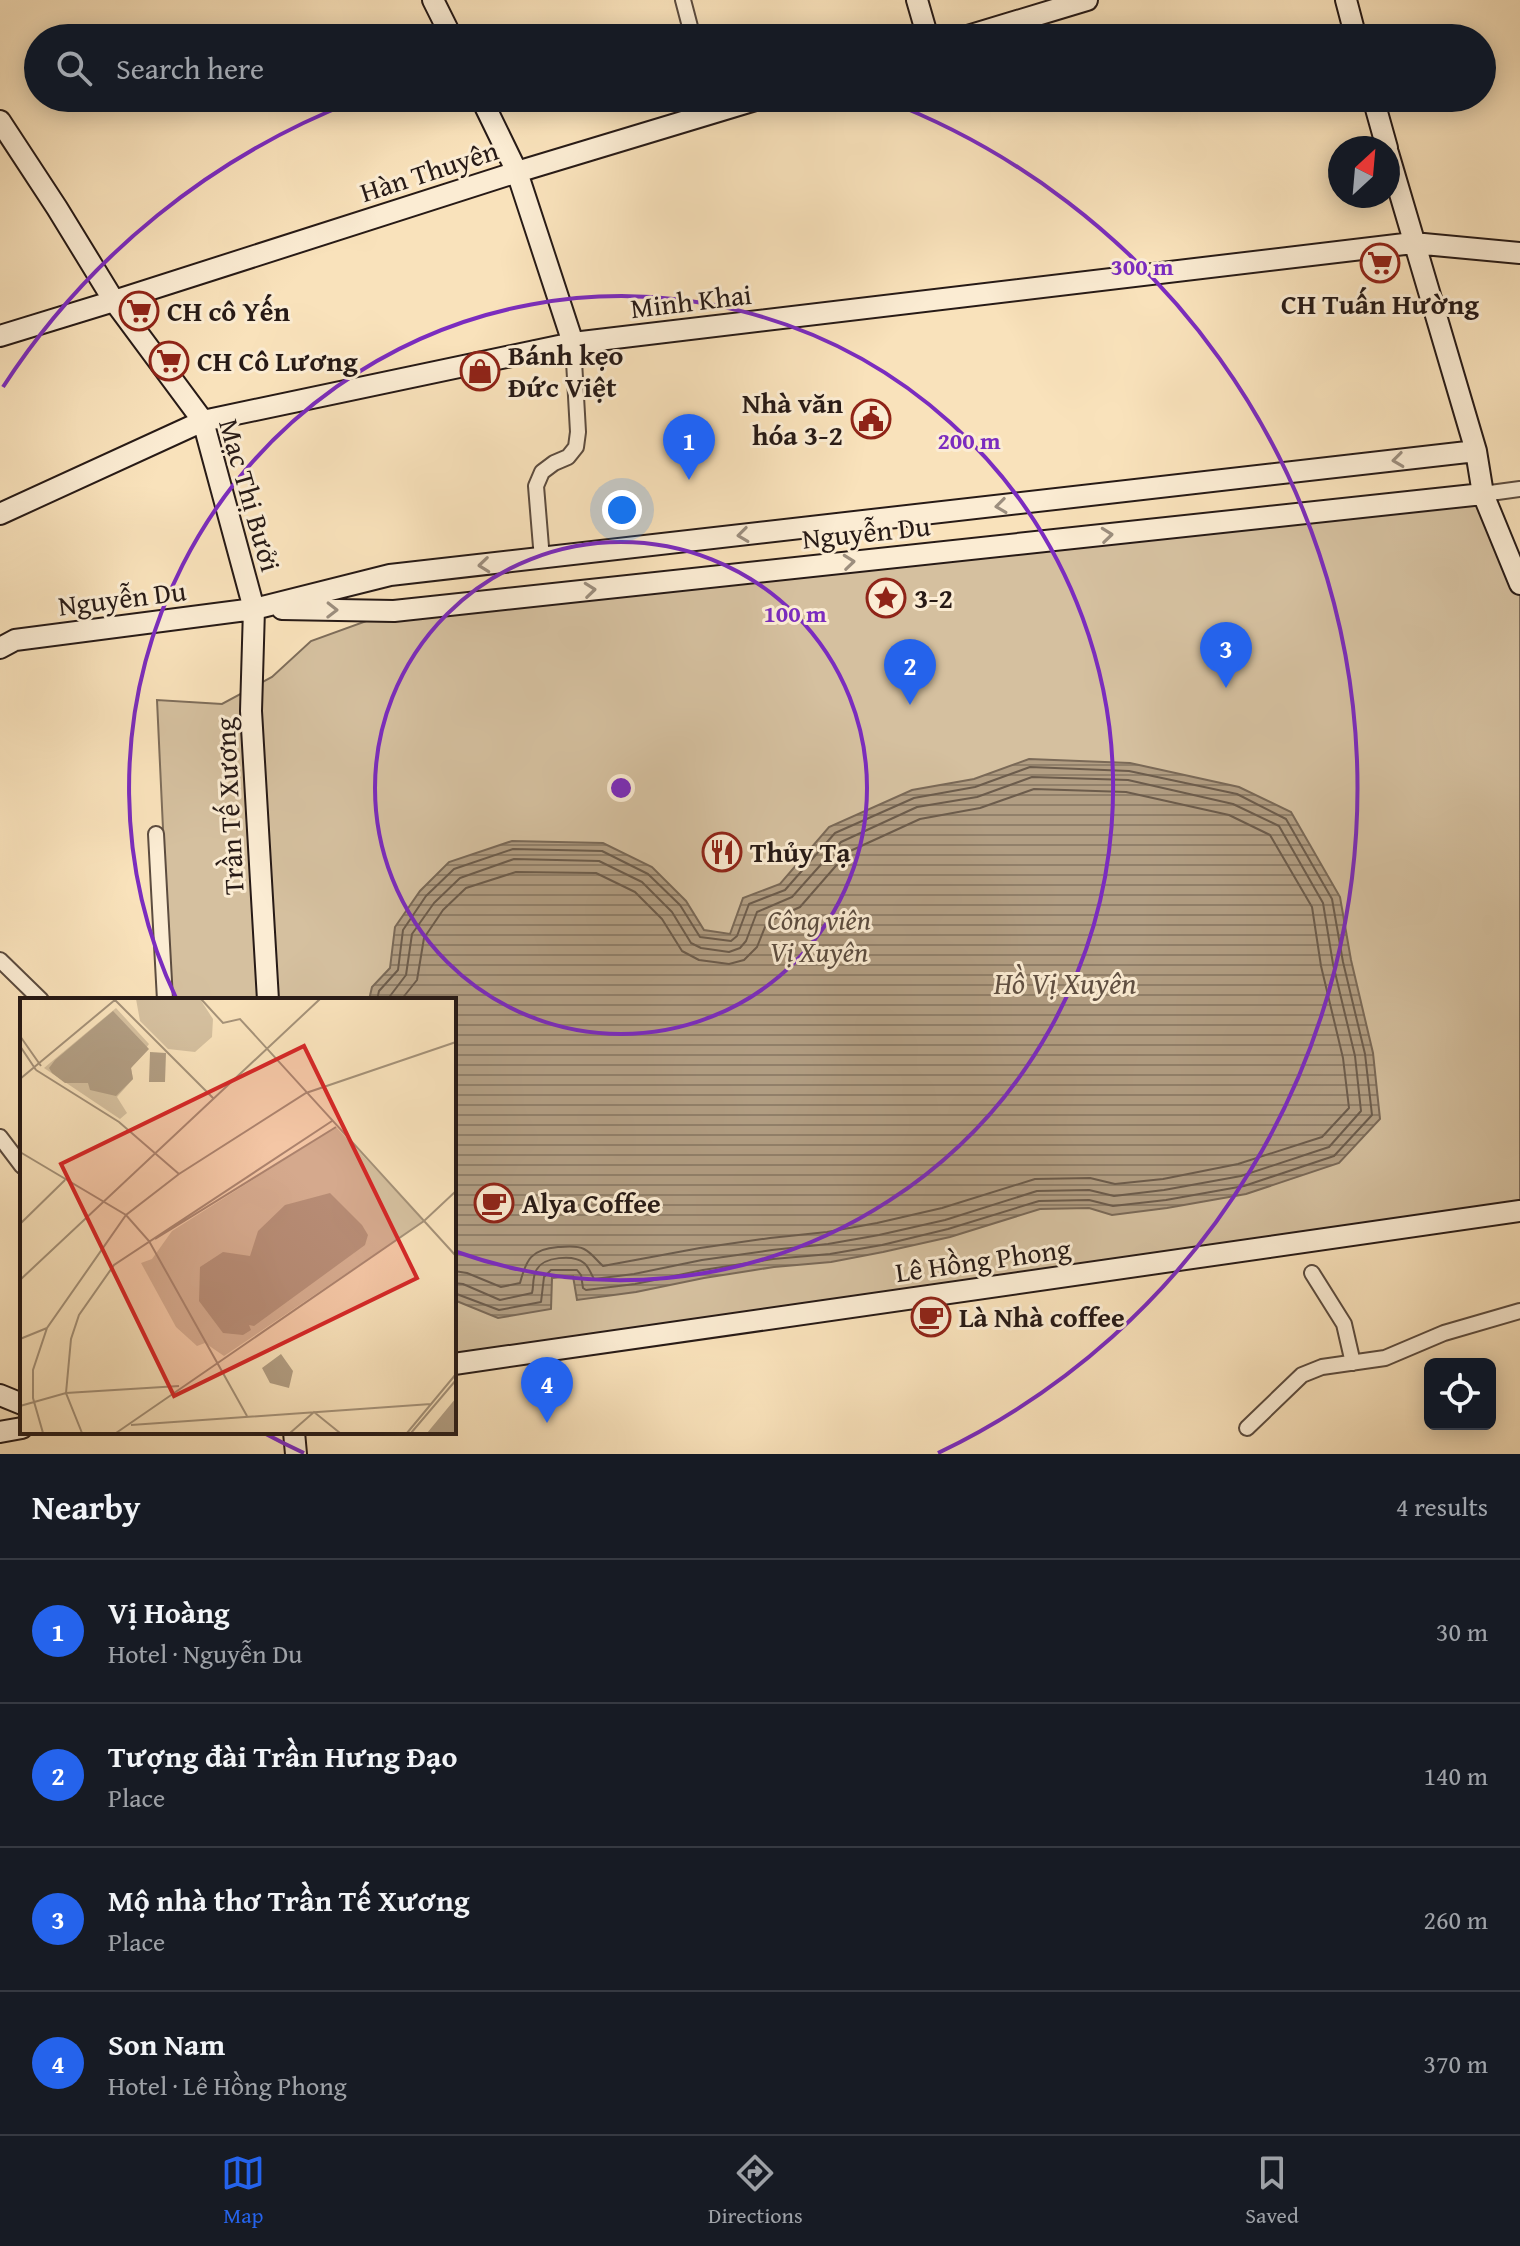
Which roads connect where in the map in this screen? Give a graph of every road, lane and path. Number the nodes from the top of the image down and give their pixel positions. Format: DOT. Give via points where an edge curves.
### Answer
graph roads {
  1 [pos="433,0"];
  2 [pos="683,0"];
  3 [pos="917,0"];
  4 [pos="1087,0"];
  5 [pos="1346,0"];
  6 [pos="445,24"];
  7 [pos="689,24"];
  8 [pos="924,24"];
  9 [pos="1007,24"];
  10 [pos="1352,24"];
  11 [pos="488,112"];
  12 [pos="692,112"];
  13 [pos="1377,112"];
  14 [pos="0,121"];
  15 [pos="1383,136"];
  16 [pos="517,172"];
  17 [pos="1400,196"];
  18 [pos="1413,243"];
  19 [pos="1520,253"];
  20 [pos="114,301"];
  21 [pos="0,336"];
  22 [pos="573,343"];
  23 [pos="203,421"];
  24 [pos="1476,451"];
  25 [pos="1520,489"];
  26 [pos="1483,494"];
  27 [pos="0,514"];
  28 [pos="542,559"];
  29 [pos="1520,584"];
  30 [pos="254,609"];
  31 [pos="0,648"];
  32 [pos="156,834"];
  33 [pos="0,960"];
  34 [pos="39,998"];
  35 [pos="165,998"];
  36 [pos="268,998"];
  37 [pos="0,1137"];
  38 [pos="20,1163"];
  39 [pos="1520,1211"];
  40 [pos="1312,1273"];
  41 [pos="1520,1311"];
  42 [pos="1353,1363"];
  43 [pos="456,1364"];
  44 [pos="0,1395"];
  45 [pos="20,1403"];
  46 [pos="20,1428"];
  47 [pos="1247,1428"];
  48 [pos="0,1432"];
  49 [pos="294,1434"];
  50 [pos="296,1454"];
  1 -- 6 [label="street"];
  2 -- 7 [label="street"];
  3 -- 8 [label="street"];
  4 -- 9 [label="street"];
  5 -- 10 [label="street"];
  11 -- 16 [label="street"];
  12 -- 16 [label="street, Hàn Thuyên"];
  13 -- 15 [label="street"];
  14 -- 20 [label="street, Mạc Thị Bưởi"];
  16 -- 20 [label="street, Hàn Thuyên"];
  16 -- 22 [label="street"];
  17 -- 18 [label="street"];
  18 -- 19 [label="street, Minh Khai"];
  18 -- 22 [label="street, Minh Khai"];
  18 -- 24 [label="street"];
  20 -- 21 [label="street, Hàn Thuyên"];
  20 -- 23 [label="street, Mạc Thị Bưởi"];
  22 -- 23 [label="street, Minh Khai"];
  22 -- 28 [label="street" via="576,447 542,472 536,486"];
  23 -- 27 [label="street, Minh Khai"];
  23 -- 30 [label="street, Mạc Thị Bưởi"];
  24 -- 26 [label="street"];
  24 -- 28 [label="street, Nguyễn Du, one-way"];
  25 -- 26 [label="street"];
  26 -- 29 [label="street"];
  30 -- 26 [label="street, Nguyễn Du, one-way" via="394,611"];
  28 -- 30 [label="street, Nguyễn Du, one-way" via="390,575"];
  30 -- 31 [label="street, Nguyễn Du" via="15,640"];
  30 -- 36 [label="street, Trần Tế Xương" via="251,711"];
  32 -- 35 [label="street"];
  33 -- 34 [label="street"];
  37 -- 38 [label="street"];
  39 -- 43 [label="street, Lê Hồng Phong"];
  40 -- 42 [label="street" via="1344,1324"];
  41 -- 42 [label="street" via="1444,1333 1385,1358"];
  42 -- 47 [label="street" via="1302,1375"];
  44 -- 45 [label="street"];
  46 -- 48 [label="street"];
  49 -- 50 [label="street"];
}
